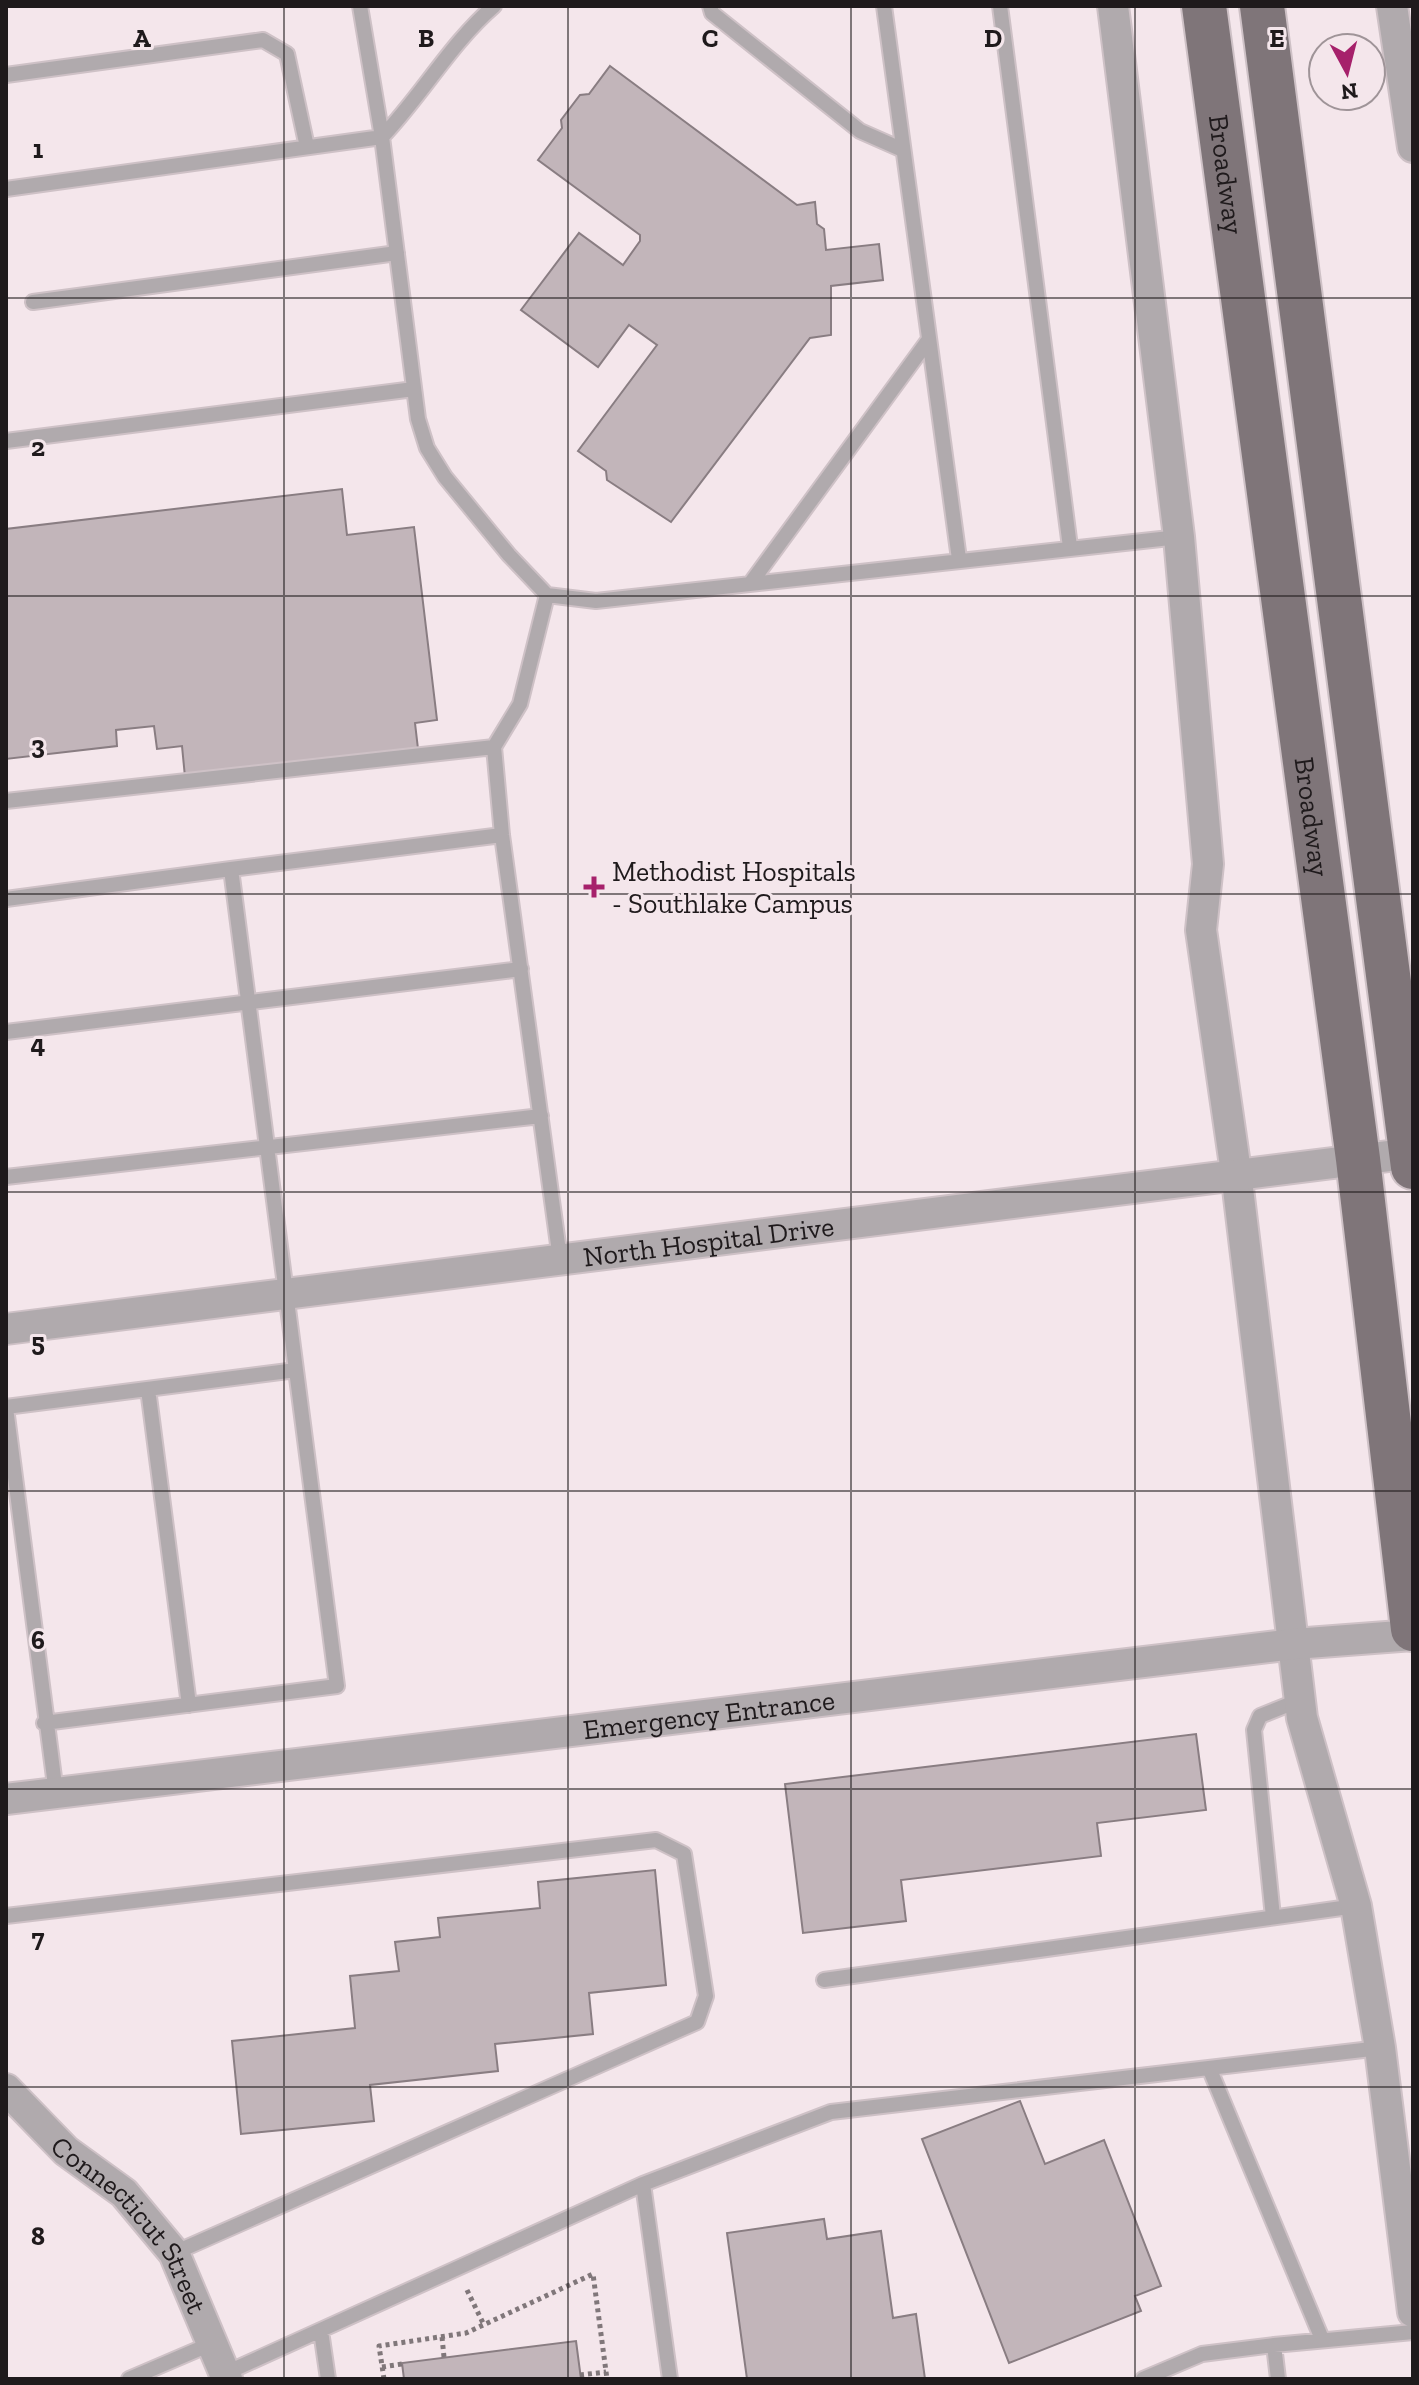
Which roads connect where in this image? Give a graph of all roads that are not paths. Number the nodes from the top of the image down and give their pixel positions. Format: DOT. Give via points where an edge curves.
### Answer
graph roads {
  1 [pos="360,6"];
  2 [pos="494,6"];
  3 [pos="710,6"];
  4 [pos="884,6"];
  5 [pos="1000,6"];
  6 [pos="1113,6"];
  7 [pos="1204,6"];
  8 [pos="1262,6"];
  9 [pos="1392,6"];
  10 [pos="6,75"];
  11 [pos="382,137"];
  12 [pos="307,147"];
  13 [pos="1413,147"];
  14 [pos="903,150"];
  15 [pos="6,189"];
  16 [pos="397,253"];
  17 [pos="33,302"];
  18 [pos="927,342"];
  19 [pos="414,389"];
  20 [pos="6,441"];
  21 [pos="1179,537"];
  22 [pos="1070,547"];
  23 [pos="959,559"];
  24 [pos="750,584"];
  25 [pos="547,595"];
  26 [pos="494,747"];
  27 [pos="6,801"];
  28 [pos="502,835"];
  29 [pos="231,869"];
  30 [pos="6,899"];
  31 [pos="521,969"];
  32 [pos="246,1001"];
  33 [pos="6,1032"];
  34 [pos="541,1116"];
  35 [pos="266,1145"];
  36 [pos="1412,1157"];
  37 [pos="1358,1159"];
  38 [pos="1236,1172"];
  39 [pos="6,1177"];
  40 [pos="560,1259"];
  41 [pos="287,1293"];
  42 [pos="6,1329"];
  43 [pos="296,1370"];
  44 [pos="148,1389"];
  45 [pos="6,1408"];
  46 [pos="1413,1632"];
  47 [pos="1294,1644"];
  48 [pos="1300,1700"];
  49 [pos="189,1705"];
  50 [pos="44,1723"];
  51 [pos="56,1793"];
  52 [pos="6,1799"];
  53 [pos="1356,1906"];
  54 [pos="6,1916"];
  55 [pos="1273,1917"];
  56 [pos="824,1980"];
  57 [pos="1380,2048"];
  58 [pos="1210,2070"];
  59 [pos="6,2089"];
  60 [pos="643,2184"];
  61 [pos="174,2253"];
  62 [pos="1413,2312"];
  63 [pos="321,2331"];
  64 [pos="1413,2332"];
  65 [pos="1322,2339"];
  66 [pos="213,2343"];
  67 [pos="1274,2345"];
  68 [pos="227,2376"];
  69 [pos="129,2379"];
  70 [pos="328,2379"];
  71 [pos="670,2379"];
  72 [pos="1143,2379"];
  73 [pos="1278,2379"];
  1 -- 11 [label="lane"];
  2 -- 11 [label="lane" via="468,28 416,101"];
  3 -- 14 [label="lane" via="712,13 860,131"];
  4 -- 14 [label="lane"];
  5 -- 22 [label="lane"];
  6 -- 21 [label="street"];
  7 -- 37 [label="main road, Broadway"];
  8 -- 36 [label="main road, Broadway"];
  9 -- 13 [label="street"];
  10 -- 12 [label="lane" via="263,40 287,54"];
  11 -- 12 [label="lane"];
  11 -- 16 [label="lane"];
  12 -- 15 [label="lane"];
  14 -- 18 [label="lane"];
  16 -- 17 [label="lane"];
  16 -- 19 [label="lane"];
  18 -- 23 [label="lane"];
  18 -- 24 [label="lane"];
  19 -- 20 [label="lane"];
  19 -- 25 [label="lane" via="427,448 445,477"];
  21 -- 22 [label="lane"];
  21 -- 38 [label="street" via="1208,864 1201,930"];
  22 -- 23 [label="lane"];
  23 -- 24 [label="lane"];
  24 -- 25 [label="lane" via="596,601"];
  25 -- 26 [label="lane" via="520,704"];
  26 -- 27 [label="lane"];
  26 -- 28 [label="lane"];
  28 -- 29 [label="lane"];
  28 -- 31 [label="lane"];
  29 -- 30 [label="lane"];
  29 -- 32 [label="lane"];
  31 -- 32 [label="lane"];
  31 -- 34 [label="lane"];
  32 -- 33 [label="lane"];
  32 -- 35 [label="lane"];
  34 -- 35 [label="lane"];
  34 -- 40 [label="lane"];
  35 -- 39 [label="lane"];
  35 -- 41 [label="lane"];
  36 -- 37 [label="street, North Hospital Drive"];
  37 -- 38 [label="street, North Hospital Drive"];
  37 -- 46 [label="main road, Broadway"];
  38 -- 40 [label="street, North Hospital Drive"];
  38 -- 47 [label="street"];
  40 -- 41 [label="street, North Hospital Drive"];
  41 -- 42 [label="street, North Hospital Drive"];
  41 -- 43 [label="lane"];
  43 -- 44 [label="lane"];
  43 -- 49 [label="lane" via="337,1686"];
  44 -- 45 [label="lane"];
  44 -- 49 [label="lane"];
  45 -- 50 [label="lane"];
  46 -- 47 [label="street, Emergency Entrance"];
  47 -- 48 [label="street"];
  47 -- 51 [label="street, Emergency Entrance"];
  48 -- 53 [label="street"];
  48 -- 55 [label="lane" via="1260,1716 1254,1730"];
  49 -- 50 [label="lane"];
  50 -- 51 [label="lane"];
  51 -- 52 [label="street, Emergency Entrance"];
  53 -- 55 [label="lane"];
  53 -- 57 [label="street"];
  54 -- 61 [label="lane" via="656,1840 684,1854 706,1996 697,2022"];
  55 -- 56 [label="lane"];
  57 -- 58 [label="lane"];
  57 -- 62 [label="street"];
  58 -- 60 [label="lane" via="831,2112"];
  58 -- 65 [label="lane"];
  59 -- 61 [label="street, Connecticut Street" via="66,2151 124,2193"];
  60 -- 63 [label="lane"];
  60 -- 71 [label="lane"];
  61 -- 66 [label="street, Connecticut Street"];
  63 -- 68 [label="lane"];
  63 -- 70 [label="lane"];
  64 -- 65 [label="lane"];
  65 -- 67 [label="lane"];
  66 -- 68 [label="street, Connecticut Street"];
  66 -- 69 [label="lane"];
  67 -- 72 [label="lane" via="1202,2354"];
  67 -- 73 [label="lane"];
}
